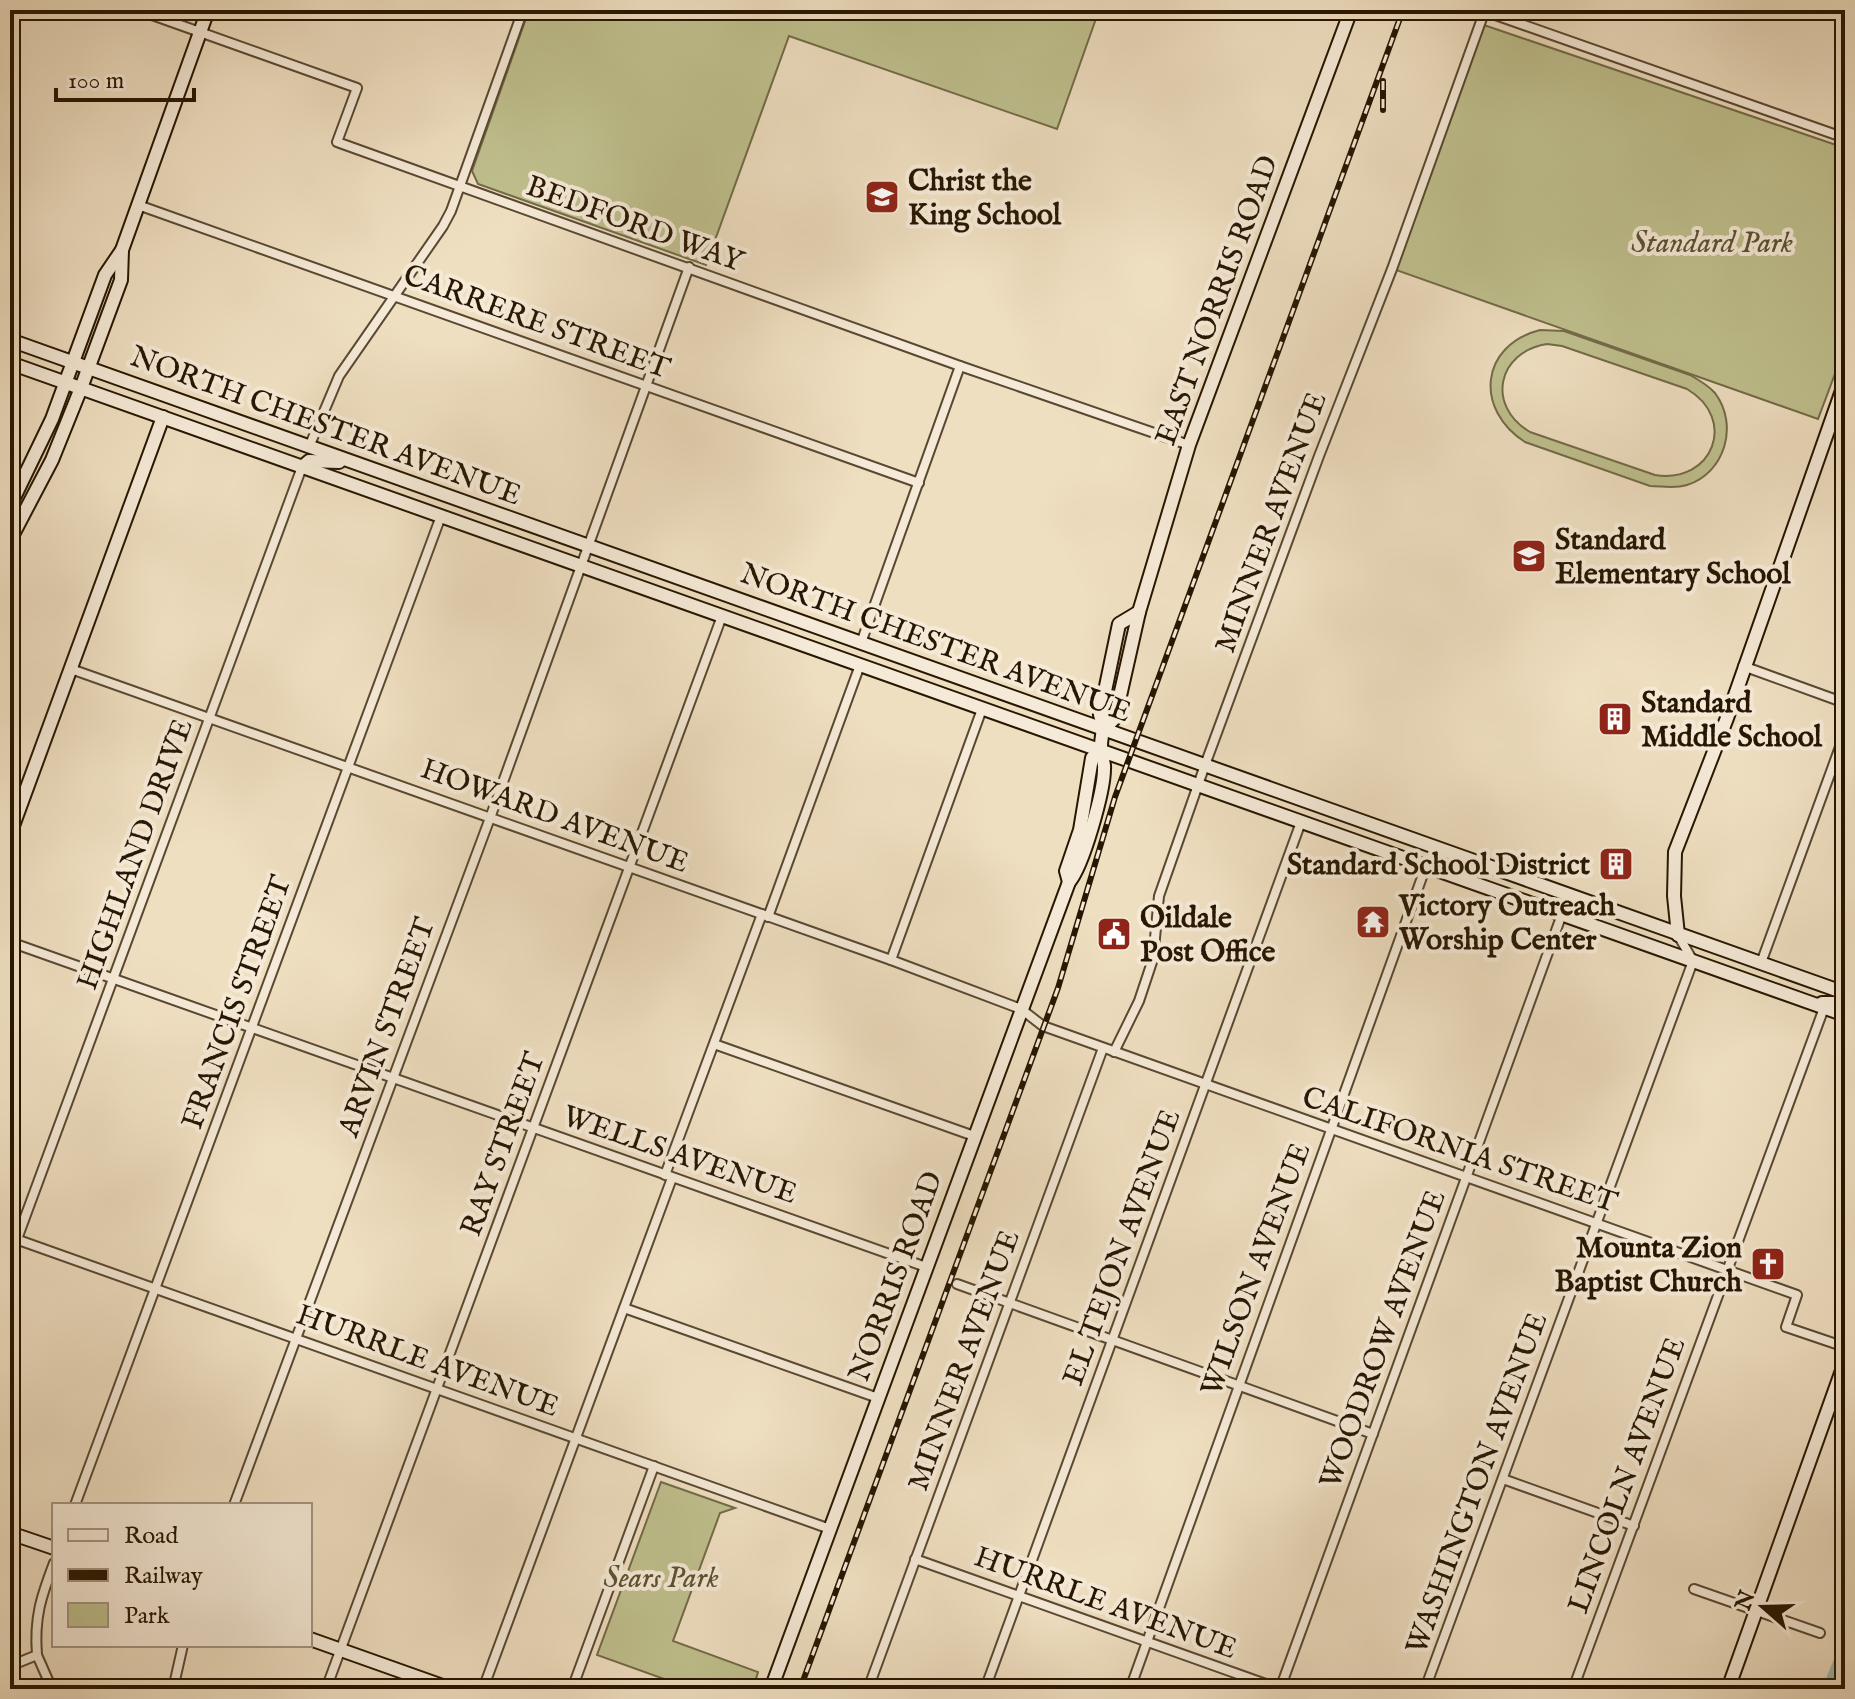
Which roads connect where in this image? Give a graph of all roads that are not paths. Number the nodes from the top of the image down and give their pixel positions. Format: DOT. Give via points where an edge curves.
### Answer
graph roads {
  1 [pos="138,10"];
  2 [pos="208,10"];
  3 [pos="1351,10"];
  4 [pos="521,11"];
  5 [pos="1484,11"];
  6 [pos="200,32"];
  7 [pos="1845,138"];
  8 [pos="460,186"];
  9 [pos="138,205"];
  10 [pos="122,250"];
  11 [pos="689,267"];
  12 [pos="394,296"];
  13 [pos="10,340"];
  14 [pos="10,363"];
  15 [pos="960,366"];
  16 [pos="69,372"];
  17 [pos="84,378"];
  18 [pos="646,386"];
  19 [pos="1844,387"];
  20 [pos="163,417"];
  21 [pos="1189,445"];
  22 [pos="309,447"];
  23 [pos="350,462"];
  24 [pos="302,467"];
  25 [pos="919,483"];
  26 [pos="10,506"];
  27 [pos="441,516"];
  28 [pos="10,540"];
  29 [pos="589,546"];
  30 [pos="581,566"];
  31 [pos="722,616"];
  32 [pos="861,643"];
  33 [pos="820,651"];
  34 [pos="860,665"];
  35 [pos="1743,666"];
  36 [pos="71,669"];
  37 [pos="1845,703"];
  38 [pos="982,709"];
  39 [pos="210,718"];
  40 [pos="1105,728"];
  41 [pos="1845,733"];
  42 [pos="1100,749"];
  43 [pos="1205,765"];
  44 [pos="349,768"];
  45 [pos="1198,785"];
  46 [pos="10,788"];
  47 [pos="25,794"];
  48 [pos="490,818"];
  49 [pos="1301,822"];
  50 [pos="10,834"];
  51 [pos="1426,866"];
  52 [pos="631,868"];
  53 [pos="1562,914"];
  54 [pos="765,915"];
  55 [pos="1678,935"];
  56 [pos="10,942"];
  57 [pos="891,960"];
  58 [pos="1693,961"];
  59 [pos="1761,963"];
  60 [pos="113,978"];
  61 [pos="1845,993"];
  62 [pos="1807,1002"];
  63 [pos="1845,1003"];
  64 [pos="1824,1008"];
  65 [pos="1021,1009"];
  66 [pos="1845,1015"];
  67 [pos="252,1028"];
  68 [pos="714,1044"];
  69 [pos="1103,1048"];
  70 [pos="1114,1052"];
  71 [pos="393,1078"];
  72 [pos="1206,1085"];
  73 [pos="533,1128"];
  74 [pos="1332,1129"];
  75 [pos="974,1136"];
  76 [pos="669,1176"];
  77 [pos="1467,1177"];
  78 [pos="1598,1223"];
  79 [pos="13,1238"];
  80 [pos="10,1258"];
  81 [pos="926,1267"];
  82 [pos="1729,1270"];
  83 [pos="957,1284"];
  84 [pos="155,1289"];
  85 [pos="1010,1303"];
  86 [pos="624,1308"];
  87 [pos="296,1339"];
  88 [pos="1113,1340"];
  89 [pos="1845,1347"];
  90 [pos="1845,1362"];
  91 [pos="1239,1385"];
  92 [pos="436,1389"];
  93 [pos="878,1398"];
  94 [pos="1373,1434"];
  95 [pos="575,1438"];
  96 [pos="654,1466"];
  97 [pos="1503,1479"];
  98 [pos="76,1503"];
  99 [pos="235,1503"];
  100 [pos="1634,1526"];
  101 [pos="830,1529"];
  102 [pos="10,1533"];
  103 [pos="52,1547"];
  104 [pos="915,1559"];
  105 [pos="52,1568"];
  106 [pos="1694,1589"];
  107 [pos="1019,1596"];
  108 [pos="1757,1612"];
  109 [pos="1820,1633"];
  110 [pos="312,1640"];
  111 [pos="1147,1642"];
  112 [pos="183,1647"];
  113 [pos="340,1650"];
  114 [pos="37,1655"];
  115 [pos="10,1666"];
  116 [pos="52,1689"];
  117 [pos="173,1689"];
  118 [pos="326,1689"];
  119 [pos="451,1689"];
  120 [pos="483,1689"];
  121 [pos="572,1689"];
  122 [pos="771,1689"];
  123 [pos="868,1689"];
  124 [pos="985,1689"];
  125 [pos="1130,1689"];
  126 [pos="1280,1689"];
  127 [pos="1425,1689"];
  128 [pos="1573,1689"];
  129 [pos="1728,1689"];
  1 -- 6 [label="street, BEDFORD WAY"];
  2 -- 6 [label="main road"];
  3 -- 21 [label="main road, EAST NORRIS ROAD"];
  4 -- 8 [label="street"];
  5 -- 7 [label="street"];
  5 -- 43 [label="street, MINNER AVENUE"];
  6 -- 8 [label="street, BEDFORD WAY" via="357,88 337,142"];
  6 -- 9 [label="main road"];
  8 -- 11 [label="street, BEDFORD WAY"];
  8 -- 12 [label="street" via="443,226"];
  9 -- 10 [label="main road"];
  9 -- 12 [label="street, CARRERE STREET"];
  10 -- 16 [label="main road" via="105,275"];
  10 -- 17 [label="main road" via="121,280"];
  11 -- 15 [label="street, BEDFORD WAY"];
  11 -- 18 [label="street, ARVIN STREET"];
  12 -- 18 [label="street, CARRERE STREET"];
  12 -- 22 [label="street" via="339,376"];
  13 -- 16 [label="main road, NORTH CHESTER AVENUE"];
  14 -- 16 [label="main road, NORTH CHESTER AVENUE"];
  15 -- 21 [label="street, BEDFORD WAY"];
  15 -- 25 [label="street"];
  16 -- 17 [label="main road, NORTH CHESTER AVENUE"];
  16 -- 17 [label="main road, NORTH CHESTER AVENUE"];
  16 -- 26 [label="main road"];
  17 -- 20 [label="main road, NORTH CHESTER AVENUE"];
  17 -- 22 [label="main road, NORTH CHESTER AVENUE"];
  17 -- 28 [label="main road" via="52,460"];
  18 -- 25 [label="street, CARRERE STREET"];
  18 -- 29 [label="street, ARVIN STREET"];
  19 -- 35 [label="main road"];
  20 -- 24 [label="main road, NORTH CHESTER AVENUE"];
  20 -- 36 [label="main road"];
  21 -- 40 [label="main road, EAST NORRIS ROAD" via="1139,612 1115,718"];
  22 -- 23 [label="main road, NORTH CHESTER AVENUE"];
  23 -- 24 [label="main road" via="309,461"];
  23 -- 29 [label="main road, NORTH CHESTER AVENUE"];
  24 -- 27 [label="main road, NORTH CHESTER AVENUE"];
  24 -- 39 [label="street, HIGHLAND DRIVE"];
  25 -- 32 [label="street"];
  27 -- 30 [label="main road, NORTH CHESTER AVENUE"];
  27 -- 44 [label="street, FRANCIS STREET"];
  29 -- 30 [label="street, ARVIN STREET"];
  29 -- 32 [label="main road, NORTH CHESTER AVENUE"];
  30 -- 31 [label="main road, NORTH CHESTER AVENUE"];
  30 -- 48 [label="street, ARVIN STREET"];
  31 -- 33 [label="main road, NORTH CHESTER AVENUE"];
  31 -- 52 [label="street, RAY STREET"];
  32 -- 33 [label="main road" via="854,651"];
  32 -- 40 [label="main road, NORTH CHESTER AVENUE"];
  33 -- 34 [label="main road, NORTH CHESTER AVENUE"];
  34 -- 38 [label="main road, NORTH CHESTER AVENUE"];
  34 -- 54 [label="street"];
  35 -- 37 [label="street"];
  35 -- 55 [label="main road" via="1675,852"];
  36 -- 39 [label="street, HOWARD AVENUE"];
  36 -- 47 [label="main road"];
  38 -- 42 [label="main road, NORTH CHESTER AVENUE"];
  38 -- 57 [label="street"];
  39 -- 44 [label="street, HOWARD AVENUE"];
  39 -- 60 [label="street, HIGHLAND DRIVE"];
  40 -- 42 [label="main road, EAST NORRIS ROAD"];
  40 -- 43 [label="main road, NORTH CHESTER AVENUE"];
  41 -- 59 [label="street"];
  42 -- 45 [label="main road, NORTH CHESTER AVENUE"];
  42 -- 65 [label="main road, NORRIS ROAD" via="1105,768 1090,833"];
  43 -- 45 [label="street, MINNER AVENUE"];
  43 -- 55 [label="main road, NORTH CHESTER AVENUE"];
  44 -- 48 [label="street, HOWARD AVENUE"];
  44 -- 67 [label="street, FRANCIS STREET"];
  45 -- 49 [label="main road, NORTH CHESTER AVENUE"];
  45 -- 70 [label="street, MINNER AVENUE" via="1159,896 1153,959"];
  46 -- 47 [label="street"];
  47 -- 50 [label="main road"];
  48 -- 52 [label="street, HOWARD AVENUE"];
  48 -- 71 [label="street, ARVIN STREET"];
  49 -- 51 [label="main road, NORTH CHESTER AVENUE"];
  49 -- 72 [label="street, EL TEJON AVENUE"];
  51 -- 53 [label="main road, NORTH CHESTER AVENUE"];
  51 -- 74 [label="street, WILSON AVENUE"];
  52 -- 54 [label="street, HOWARD AVENUE"];
  52 -- 73 [label="street, RAY STREET"];
  53 -- 58 [label="main road, NORTH CHESTER AVENUE"];
  53 -- 77 [label="street, WOODROW AVENUE"];
  54 -- 57 [label="street, HOWARD AVENUE"];
  54 -- 68 [label="street"];
  55 -- 58 [label="street"];
  55 -- 59 [label="main road, NORTH CHESTER AVENUE"];
  56 -- 60 [label="street, WELLS AVENUE"];
  57 -- 65 [label="street, HOWARD AVENUE"];
  58 -- 62 [label="main road, NORTH CHESTER AVENUE"];
  58 -- 78 [label="street, WASHINGTON AVENUE"];
  59 -- 61 [label="main road, NORTH CHESTER AVENUE"];
  60 -- 67 [label="street, WELLS AVENUE"];
  60 -- 79 [label="street, HIGHLAND DRIVE"];
  62 -- 63 [label="main road"];
  62 -- 64 [label="main road, NORTH CHESTER AVENUE"];
  64 -- 66 [label="main road, NORTH CHESTER AVENUE"];
  64 -- 82 [label="street, LINCOLN AVENUE"];
  65 -- 69 [label="street, CALIFORNIA STREET" via="1043,1026"];
  65 -- 75 [label="main road, NORRIS ROAD"];
  67 -- 71 [label="street, WELLS AVENUE"];
  67 -- 84 [label="street, FRANCIS STREET"];
  68 -- 75 [label="street"];
  68 -- 76 [label="street"];
  69 -- 70 [label="street, CALIFORNIA STREET"];
  69 -- 85 [label="street, MINNER AVENUE"];
  70 -- 72 [label="street, CALIFORNIA STREET"];
  71 -- 73 [label="street, WELLS AVENUE"];
  71 -- 87 [label="street, ARVIN STREET"];
  72 -- 74 [label="street, CALIFORNIA STREET"];
  72 -- 88 [label="street, EL TEJON AVENUE"];
  73 -- 76 [label="street, WELLS AVENUE"];
  73 -- 92 [label="street, RAY STREET"];
  74 -- 77 [label="street, CALIFORNIA STREET"];
  74 -- 91 [label="street, WILSON AVENUE"];
  75 -- 81 [label="main road, NORRIS ROAD"];
  76 -- 81 [label="street, WELLS AVENUE"];
  76 -- 86 [label="street"];
  77 -- 78 [label="street, CALIFORNIA STREET"];
  77 -- 94 [label="street, WOODROW AVENUE"];
  78 -- 82 [label="street, CALIFORNIA STREET"];
  78 -- 97 [label="street, WASHINGTON AVENUE"];
  79 -- 80 [label="street, HIGHLAND DRIVE"];
  79 -- 84 [label="street, HURRLE AVENUE"];
  81 -- 93 [label="main road, NORRIS ROAD"];
  82 -- 89 [label="street, CALIFORNIA STREET" via="1797,1295 1786,1327"];
  82 -- 100 [label="street, LINCOLN AVENUE"];
  83 -- 85 [label="street"];
  84 -- 87 [label="street, HURRLE AVENUE"];
  84 -- 98 [label="street, FRANCIS STREET"];
  85 -- 88 [label="street"];
  85 -- 104 [label="street, MINNER AVENUE"];
  86 -- 93 [label="street"];
  86 -- 95 [label="street"];
  87 -- 92 [label="street, HURRLE AVENUE"];
  87 -- 99 [label="street, ARVIN STREET"];
  88 -- 91 [label="street"];
  88 -- 107 [label="street, EL TEJON AVENUE"];
  90 -- 108 [label="main road"];
  91 -- 94 [label="street"];
  91 -- 111 [label="street, WILSON AVENUE"];
  92 -- 95 [label="street, HURRLE AVENUE"];
  92 -- 113 [label="street, RAY STREET"];
  93 -- 101 [label="main road, NORRIS ROAD"];
  94 -- 126 [label="street, WOODROW AVENUE"];
  95 -- 96 [label="street, HURRLE AVENUE"];
  95 -- 120 [label="street"];
  96 -- 101 [label="street, HURRLE AVENUE"];
  96 -- 121 [label="street"];
  97 -- 100 [label="street"];
  97 -- 127 [label="street, WASHINGTON AVENUE"];
  100 -- 128 [label="street, LINCOLN AVENUE"];
  101 -- 122 [label="main road, NORRIS ROAD"];
  102 -- 103 [label="main road"];
  104 -- 107 [label="street, HURRLE AVENUE"];
  104 -- 123 [label="street, MINNER AVENUE"];
  105 -- 114 [label="street" via="37,1608"];
  106 -- 108 [label="street"];
  107 -- 111 [label="street, HURRLE AVENUE"];
  107 -- 124 [label="street, EL TEJON AVENUE"];
  108 -- 109 [label="street"];
  108 -- 129 [label="main road"];
  110 -- 113 [label="main road"];
  111 -- 125 [label="street, WILSON AVENUE"];
  111 -- 126 [label="street, HURRLE AVENUE"];
  112 -- 117 [label="street"];
  113 -- 118 [label="street, RAY STREET"];
  113 -- 119 [label="main road"];
  114 -- 115 [label="street"];
  114 -- 116 [label="street"];
}
